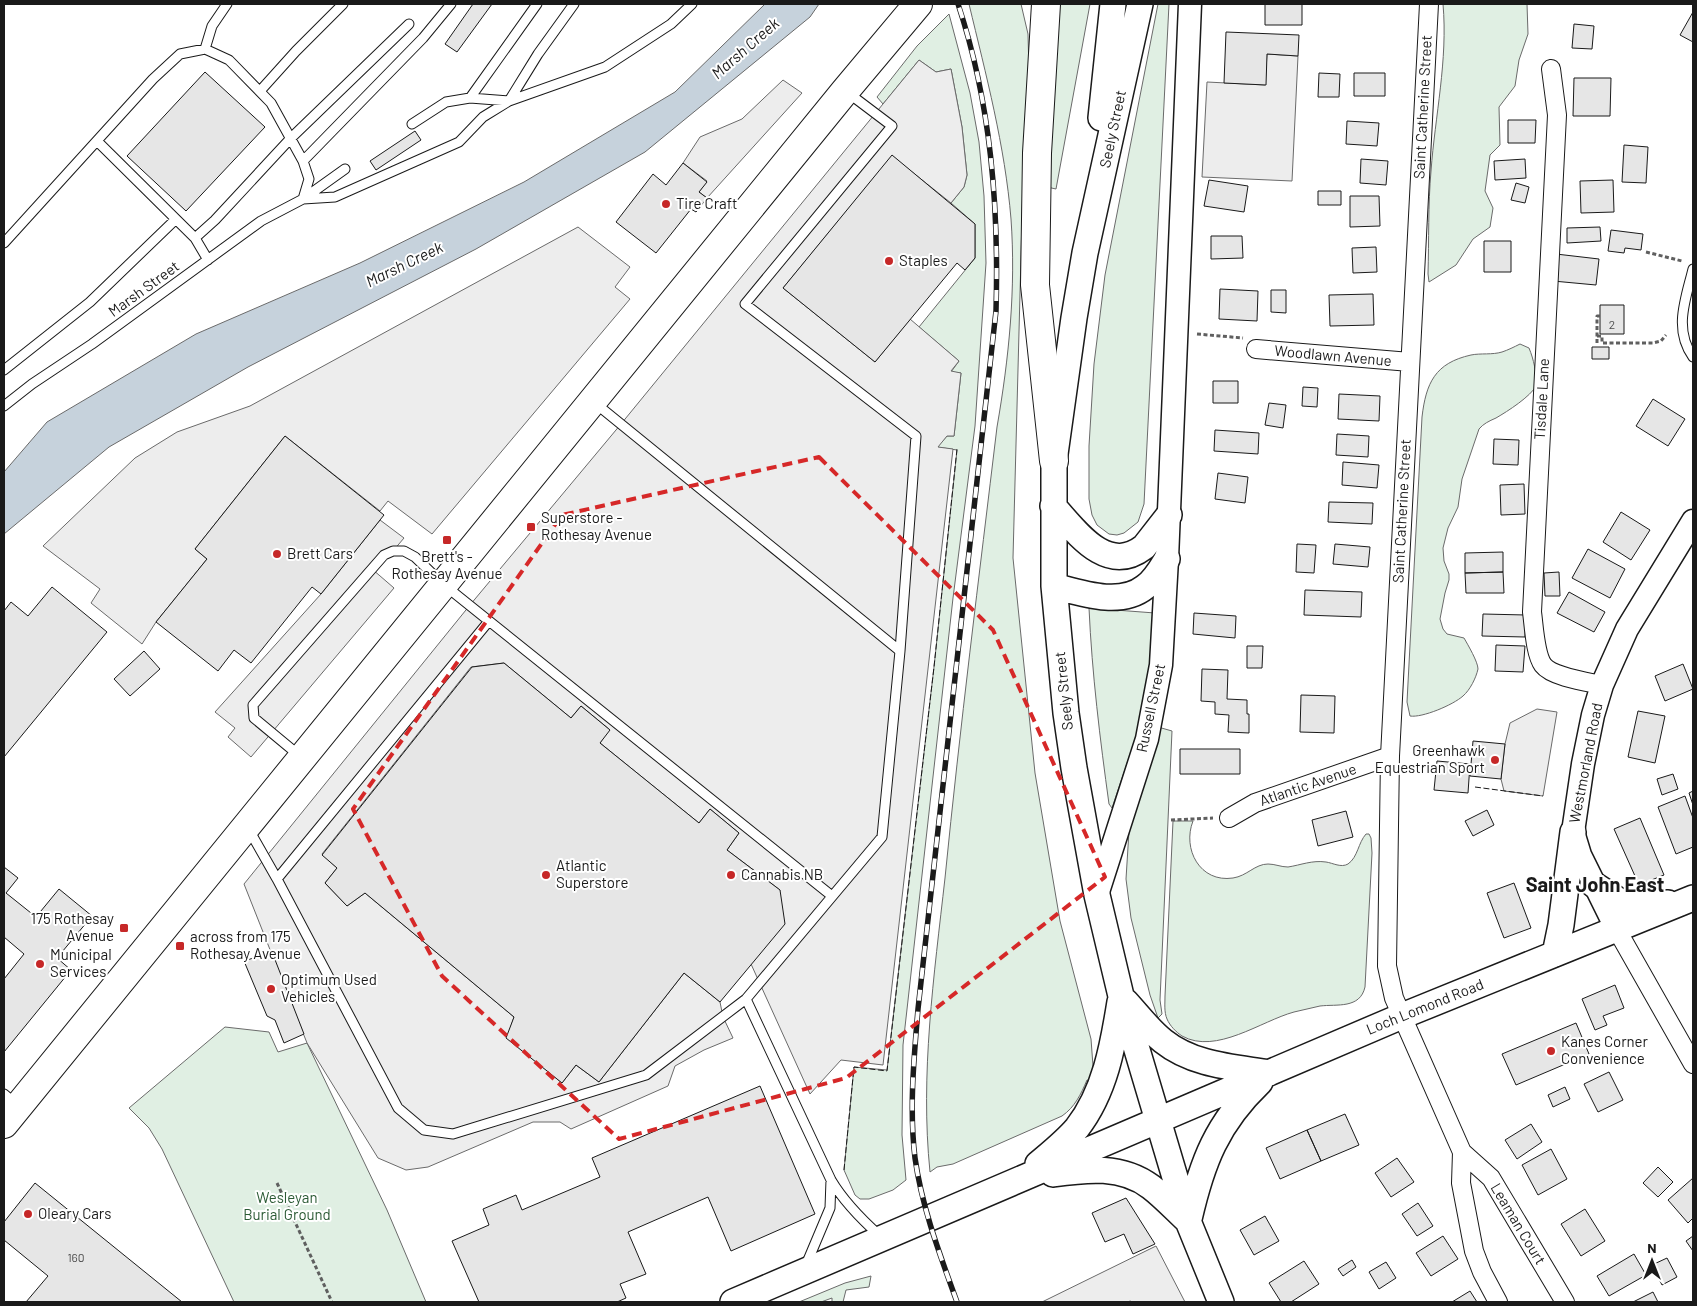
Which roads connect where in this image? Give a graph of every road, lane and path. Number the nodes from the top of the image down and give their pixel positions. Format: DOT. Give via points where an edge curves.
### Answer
graph roads {
  1 [pos="227,4"];
  2 [pos="344,4"];
  3 [pos="452,4"];
  4 [pos="537,4"];
  5 [pos="574,4"];
  6 [pos="692,4"];
  7 [pos="918,4"];
  8 [pos="1038,4"];
  9 [pos="1046,4"];
  10 [pos="1113,4"];
  11 [pos="1140,4"];
  12 [pos="1190,4"];
  13 [pos="1429,4"];
  14 [pos="409,24"];
  15 [pos="1044,37"];
  16 [pos="205,49"];
  17 [pos="1551,69"];
  18 [pos="260,91"];
  19 [pos="845,91"];
  20 [pos="470,98"];
  21 [pos="509,101"];
  22 [pos="412,124"];
  23 [pos="291,138"];
  24 [pos="97,141"];
  25 [pos="303,160"];
  26 [pos="346,169"];
  27 [pos="303,198"];
  28 [pos="176,219"];
  29 [pos="195,238"];
  30 [pos="4,243"];
  31 [pos="1646,252"];
  32 [pos="1085,253"];
  33 [pos="208,260"];
  34 [pos="1684,261"];
  35 [pos="1693,269"];
  36 [pos="1600,316"];
  37 [pos="1203,335"];
  38 [pos="1666,335"];
  39 [pos="1597,336"];
  40 [pos="1597,343"];
  41 [pos="1256,349"];
  42 [pos="1693,357"];
  43 [pos="1410,362"];
  44 [pos="4,370"];
  45 [pos="593,401"];
  46 [pos="4,406"];
  47 [pos="1054,461"];
  48 [pos="1054,506"];
  49 [pos="1169,515"];
  50 [pos="1693,521"];
  51 [pos="1167,559"];
  52 [pos="443,584"];
  53 [pos="1054,586"];
  54 [pos="489,621"];
  55 [pos="900,651"];
  56 [pos="1602,685"];
  57 [pos="1390,756"];
  58 [pos="302,758"];
  59 [pos="1229,818"];
  60 [pos="1171,820"];
  61 [pos="246,826"];
  62 [pos="1572,832"];
  63 [pos="277,879"];
  64 [pos="1593,884"];
  65 [pos="1097,894"];
  66 [pos="832,896"];
  67 [pos="1689,900"];
  68 [pos="1617,930"];
  69 [pos="1555,954"];
  70 [pos="1121,996"];
  71 [pos="746,1000"];
  72 [pos="1402,1016"];
  73 [pos="1693,1064"];
  74 [pos="1269,1073"];
  75 [pos="9,1107"];
  76 [pos="1158,1120"];
  77 [pos="1462,1152"];
  78 [pos="1021,1179"];
  79 [pos="831,1180"];
  80 [pos="277,1183"];
  81 [pos="1188,1221"];
  82 [pos="883,1238"];
  83 [pos="802,1273"];
  84 [pos="332,1302"];
  85 [pos="733,1302"];
  86 [pos="1221,1302"];
  87 [pos="1498,1302"];
  88 [pos="1565,1302"];
  1 -- 16 [label="lane" via="212,26"];
  2 -- 18 [label="lane"];
  3 -- 25 [label="lane"];
  4 -- 20 [label="lane"];
  5 -- 21 [label="lane"];
  6 -- 21 [label="lane" via="671,24 606,67"];
  7 -- 19 [label="main road"];
  8 -- 15 [label="main road"];
  9 -- 15 [label="main road"];
  10 -- 32 [label="main road, Seely Street"];
  11 -- 32 [label="main road, Seely Street"];
  12 -- 49 [label="street, Russell Street"];
  13 -- 43 [label="street, Saint Catherine Street"];
  14 -- 23 [label="lane"];
  15 -- 47 [label="main road" via="1037,153 1035,285"];
  16 -- 18 [label="lane" via="229,60"];
  16 -- 24 [label="lane" via="180,54"];
  17 -- 56 [label="street, Tisdale Lane" via="1557,115 1532,612 1538,651 1545,668"];
  18 -- 23 [label="lane" via="272,103"];
  19 -- 45 [label="main road"];
  19 -- 55 [label="lane" via="892,126 745,304 916,436"];
  20 -- 21 [label="lane"];
  20 -- 22 [label="lane" via="446,102"];
  21 -- 27 [label="lane" via="483,117 458,142 335,197"];
  23 -- 25 [label="lane"];
  23 -- 29 [label="lane"];
  24 -- 28 [label="lane"];
  24 -- 30 [label="lane"];
  25 -- 27 [label="lane" via="309,179"];
  26 -- 27 [label="lane, Marsh Street"];
  27 -- 33 [label="lane, Marsh Street" via="261,221"];
  28 -- 29 [label="lane"];
  28 -- 44 [label="lane" via="90,302"];
  29 -- 33 [label="lane"];
  31 -- 34 [label="path"];
  32 -- 47 [label="main road, Seely Street"];
  33 -- 46 [label="lane, Marsh Street"];
  35 -- 42 [label="lane" via="1681,326"];
  36 -- 39 [label="path" via="1597,316"];
  37 -- 41 [label="path" via="1247,338"];
  38 -- 39 [label="path" via="1653,343 1602,343 1602,336"];
  39 -- 40 [label="path"];
  41 -- 43 [label="street, Woodlawn Avenue"];
  43 -- 57 [label="street, Saint Catherine Street"];
  45 -- 52 [label="main road"];
  45 -- 55 [label="lane"];
  47 -- 48 [label="main road, Seely Street"];
  48 -- 49 [label="main road" via="1095,550 1112,556 1129,554 1144,547"];
  48 -- 53 [label="main road, Seely Street"];
  49 -- 51 [label="street, Russell Street"];
  50 -- 56 [label="street, Westmorland Road" via="1627,629"];
  51 -- 53 [label="main road" via="1152,581 1130,594 1097,596"];
  51 -- 65 [label="street, Russell Street" via="1161,665 1155,702 1147,739"];
  52 -- 54 [label="lane"];
  52 -- 58 [label="main road"];
  52 -- 58 [label="lane" via="404,551 384,555 253,704 254,718"];
  53 -- 65 [label="main road, Seely Street" via="1067,722"];
  54 -- 63 [label="lane"];
  54 -- 66 [label="lane"];
  55 -- 66 [label="lane" via="882,837"];
  56 -- 62 [label="street, Westmorland Road" via="1588,739"];
  57 -- 59 [label="street, Atlantic Avenue" via="1255,803"];
  57 -- 72 [label="street, Saint Catherine Street" via="1387,966"];
  58 -- 61 [label="main road"];
  59 -- 60 [label="path"];
  61 -- 63 [label="lane"];
  61 -- 75 [label="main road"];
  62 -- 64 [label="street, Westmorland Road"];
  62 -- 69 [label="main road"];
  63 -- 71 [label="lane" via="398,1108 424,1130 454,1134 646,1075"];
  64 -- 67 [label="main road" via="1619,901 1642,905"];
  64 -- 68 [label="street, Westmorland Road"];
  65 -- 70 [label="main road, Seely Street"];
  66 -- 71 [label="lane"];
  67 -- 68 [label="main road, Loch Lomond Road"];
  68 -- 69 [label="main road, Loch Lomond Road"];
  68 -- 73 [label="street"];
  69 -- 72 [label="main road, Loch Lomond Road"];
  70 -- 74 [label="main road" via="1163,1041 1183,1054 1202,1062"];
  70 -- 76 [label="main road, Seely Street"];
  70 -- 78 [label="main road" via="1112,1050 1089,1110 1076,1129"];
  71 -- 79 [label="lane"];
  72 -- 74 [label="main road, Loch Lomond Road"];
  72 -- 77 [label="street, Leaman Court"];
  74 -- 76 [label="main road, Loch Lomond Road"];
  74 -- 81 [label="main road" via="1240,1102 1222,1127 1203,1166"];
  76 -- 78 [label="main road, Loch Lomond Road"];
  76 -- 81 [label="main road, Seely Street"];
  77 -- 87 [label="street, Leaman Court" via="1461,1183 1474,1251"];
  77 -- 88 [label="street, Leaman Court" via="1491,1178"];
  78 -- 81 [label="main road" via="1084,1170 1112,1170 1150,1186"];
  78 -- 82 [label="main road"];
  79 -- 82 [label="lane" via="840,1195"];
  79 -- 83 [label="lane" via="830,1208"];
  80 -- 84 [label="path"];
  81 -- 86 [label="main road, Seely Street"];
  82 -- 83 [label="main road"];
  83 -- 85 [label="main road"];
}
